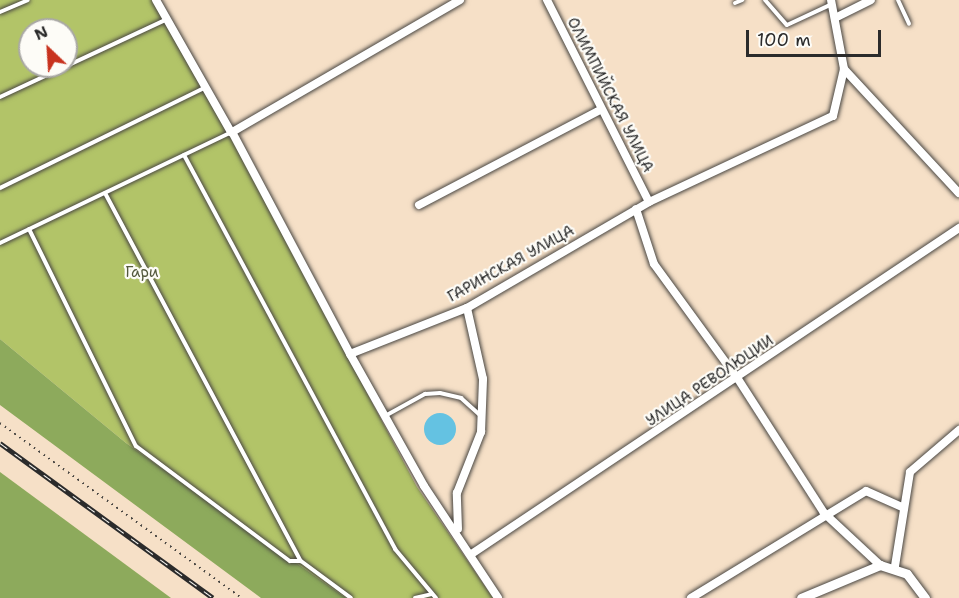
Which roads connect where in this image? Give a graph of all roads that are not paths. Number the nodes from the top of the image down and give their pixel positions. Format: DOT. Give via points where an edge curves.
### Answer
graph roads {
  1 [pos="28,0"];
  2 [pos="156,0"];
  3 [pos="460,0"];
  4 [pos="547,0"];
  5 [pos="742,0"];
  6 [pos="765,0"];
  7 [pos="871,0"];
  8 [pos="898,0"];
  9 [pos="832,2"];
  10 [pos="735,3"];
  11 [pos="0,12"];
  12 [pos="835,18"];
  13 [pos="166,19"];
  14 [pos="909,24"];
  15 [pos="844,69"];
  16 [pos="204,88"];
  17 [pos="0,97"];
  18 [pos="600,110"];
  19 [pos="232,132"];
  20 [pos="184,155"];
  21 [pos="0,188"];
  22 [pos="105,193"];
  23 [pos="959,193"];
  24 [pos="649,202"];
  25 [pos="419,205"];
  26 [pos="636,209"];
  27 [pos="959,228"];
  28 [pos="29,229"];
  29 [pos="0,243"];
  30 [pos="467,308"];
  31 [pos="350,354"];
  32 [pos="738,379"];
  33 [pos="480,415"];
  34 [pos="384,417"];
  35 [pos="959,430"];
  36 [pos="902,507"];
  37 [pos="829,518"];
  38 [pos="459,534"];
  39 [pos="473,554"];
  40 [pos="300,561"];
  41 [pos="880,566"];
  42 [pos="895,566"];
  43 [pos="434,596"];
  44 [pos="351,598"];
  45 [pos="415,598"];
  46 [pos="498,598"];
  47 [pos="691,598"];
  48 [pos="801,598"];
  49 [pos="925,598"];
  1 -- 11 [label="lane"];
  2 -- 13 [label="street"];
  3 -- 19 [label="street"];
  4 -- 18 [label="street, ОЛИМПИЙСКАЯ УЛИЦА"];
  5 -- 10 [label="lane"];
  6 -- 9 [label="lane" via="787,25"];
  7 -- 12 [label="street"];
  8 -- 14 [label="lane"];
  9 -- 12 [label="street"];
  12 -- 15 [label="street"];
  13 -- 16 [label="street"];
  13 -- 17 [label="lane"];
  15 -- 23 [label="street"];
  15 -- 24 [label="street, ГАРИНСКАЯ УЛИЦА" via="832,116"];
  16 -- 19 [label="street"];
  16 -- 21 [label="lane"];
  18 -- 24 [label="street, ОЛИМПИЙСКАЯ УЛИЦА"];
  18 -- 25 [label="street"];
  19 -- 20 [label="lane"];
  19 -- 31 [label="street"];
  20 -- 22 [label="lane"];
  20 -- 43 [label="lane" via="395,549"];
  22 -- 28 [label="lane"];
  22 -- 40 [label="lane"];
  24 -- 26 [label="street, ГАРИНСКАЯ УЛИЦА"];
  26 -- 30 [label="street, ГАРИНСКАЯ УЛИЦА"];
  26 -- 32 [label="street" via="654,264"];
  27 -- 32 [label="street, УЛИЦА РЕВОЛЮЦИИ"];
  28 -- 29 [label="lane"];
  28 -- 40 [label="lane" via="136,447 290,561"];
  30 -- 31 [label="street, ГАРИНСКАЯ УЛИЦА"];
  30 -- 33 [label="street" via="483,379"];
  31 -- 34 [label="street"];
  32 -- 37 [label="street"];
  32 -- 39 [label="street, УЛИЦА РЕВОЛЮЦИИ"];
  33 -- 34 [label="lane" via="460,398 440,393 410,401"];
  33 -- 38 [label="street" via="476,449 457,493"];
  34 -- 38 [label="street"];
  35 -- 36 [label="street" via="909,472"];
  36 -- 37 [label="street" via="866,491"];
  36 -- 42 [label="street"];
  37 -- 41 [label="street"];
  37 -- 47 [label="street"];
  38 -- 39 [label="street"];
  39 -- 46 [label="street"];
  40 -- 44 [label="lane"];
  41 -- 42 [label="street"];
  41 -- 48 [label="street"];
  42 -- 49 [label="street"];
  43 -- 45 [label="lane"];
}
